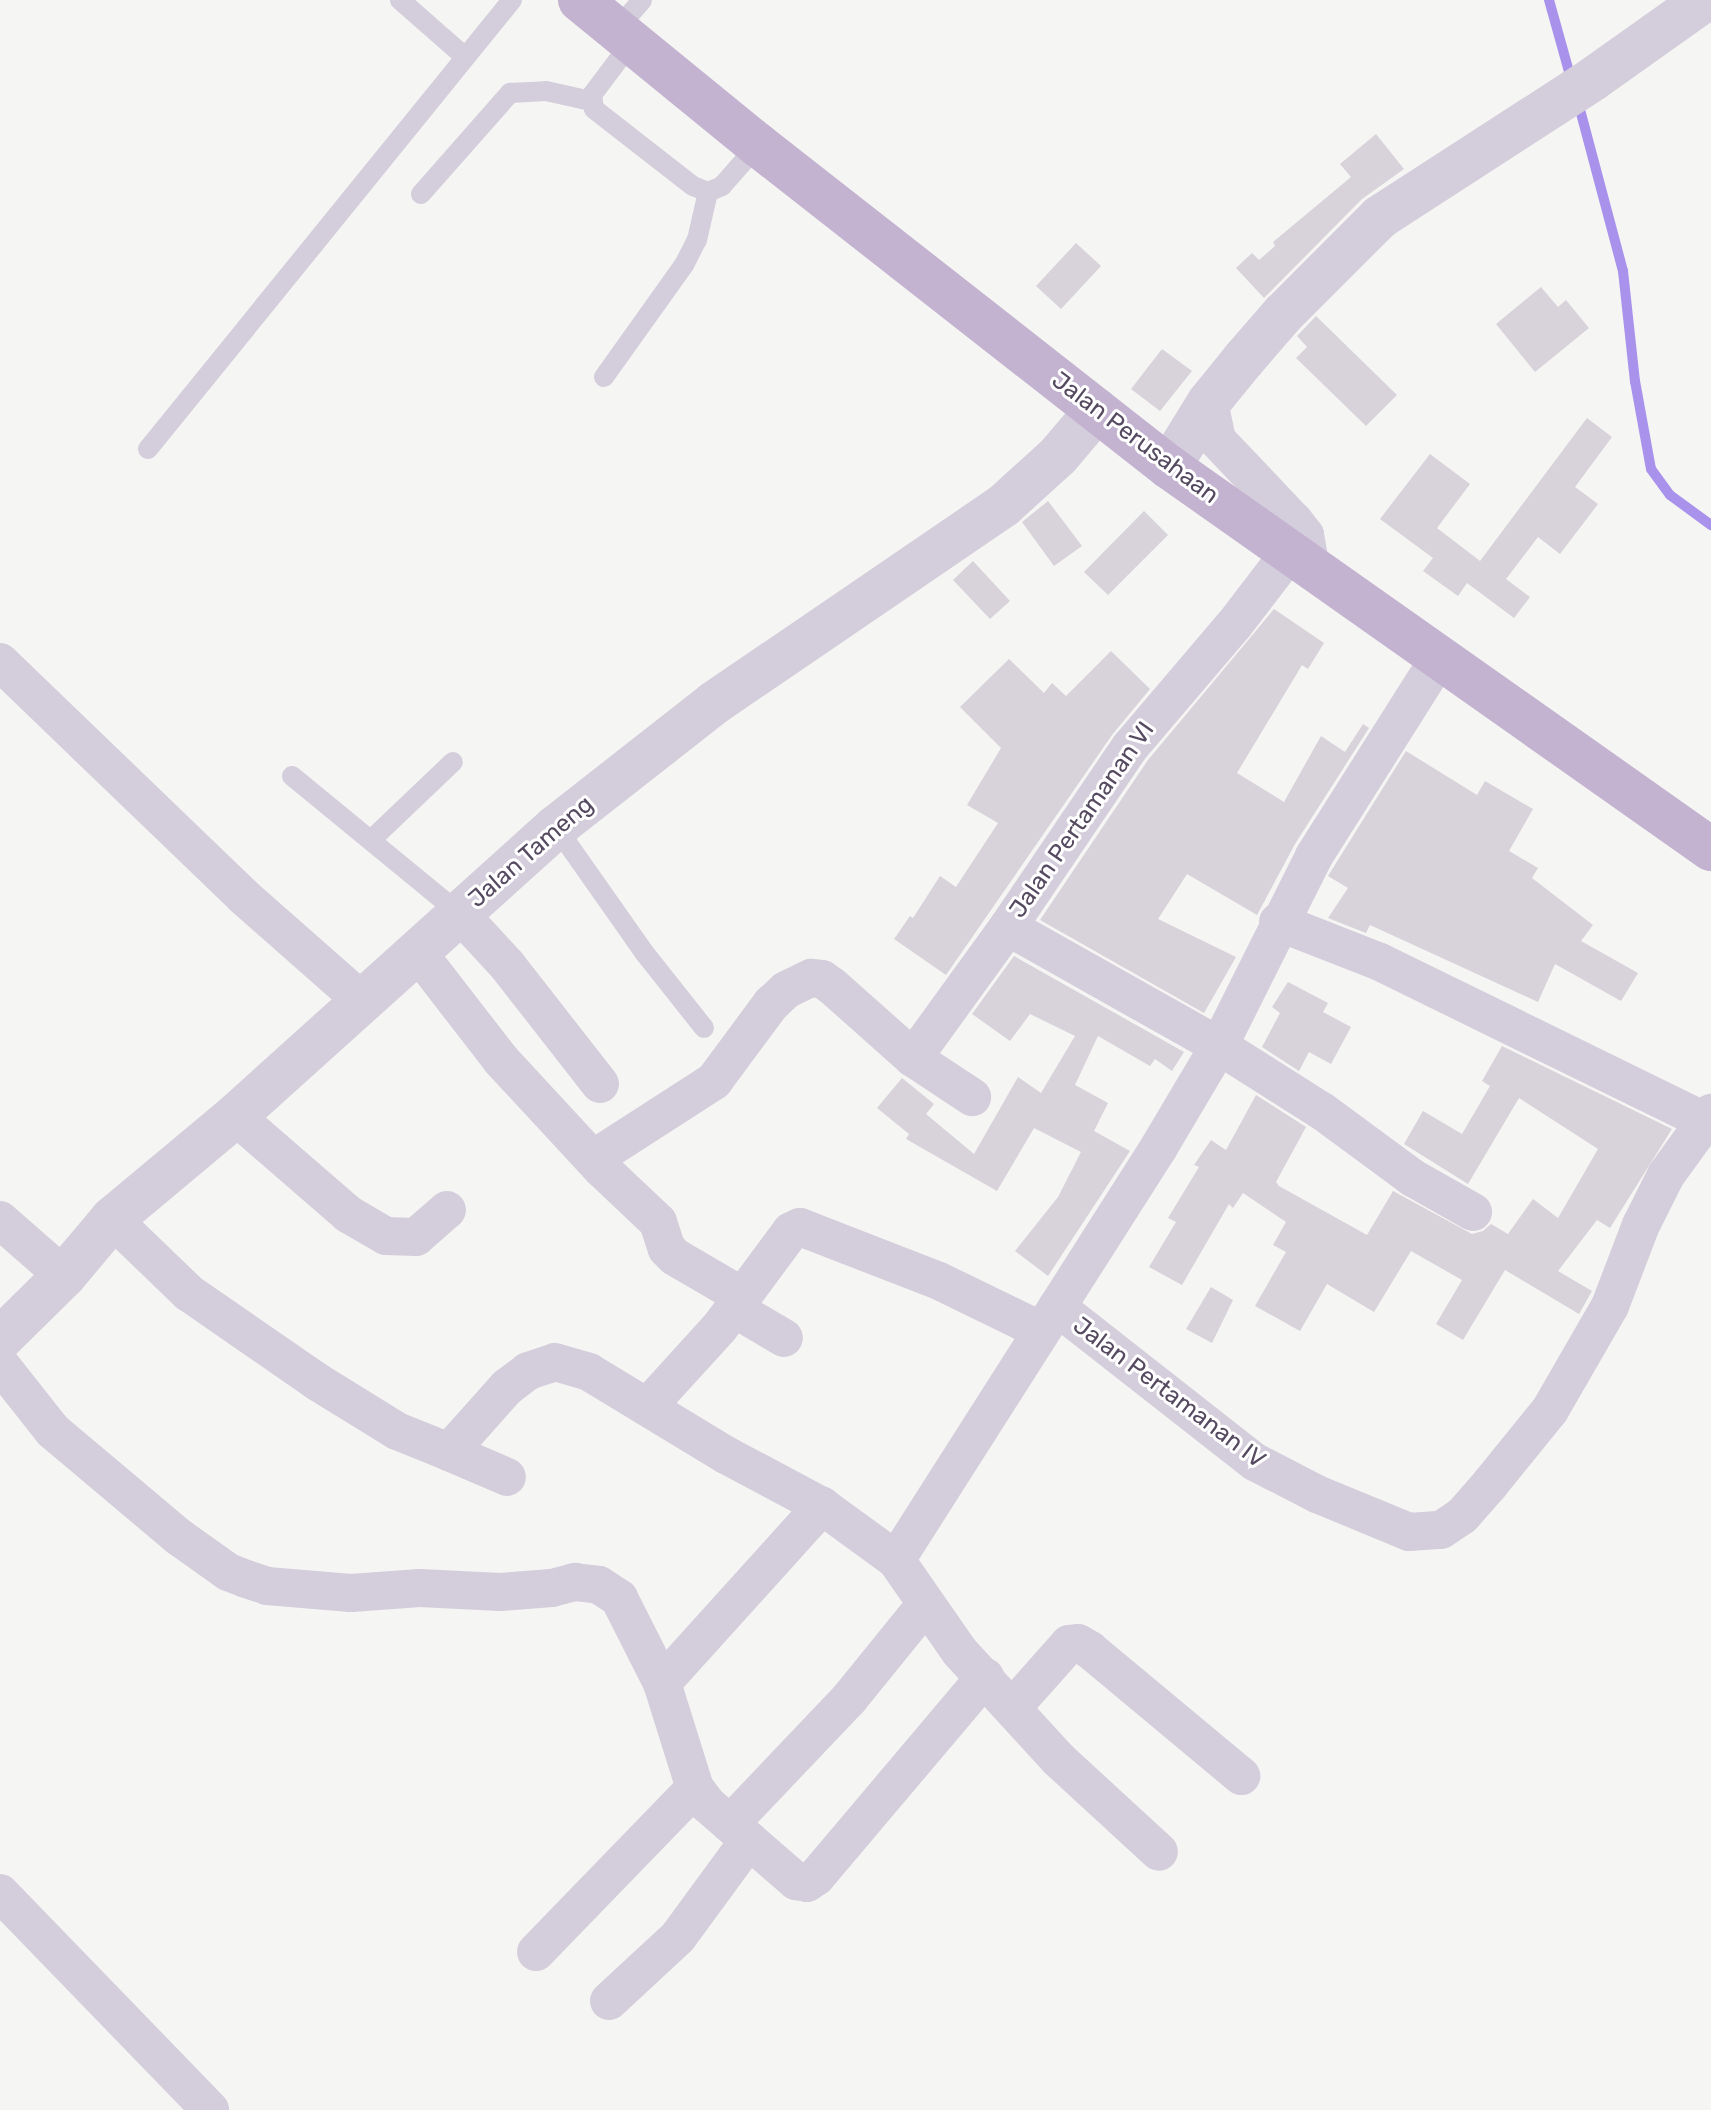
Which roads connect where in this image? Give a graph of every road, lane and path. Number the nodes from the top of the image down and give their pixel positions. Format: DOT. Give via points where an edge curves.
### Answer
graph roads {
  1 [pos="400,0"];
  2 [pos="512,0"];
  3 [pos="580,0"];
  4 [pos="1704,0"];
  5 [pos="630,24"];
  6 [pos="464,56"];
  7 [pos="591,101"];
  8 [pos="758,145"];
  9 [pos="708,192"];
  10 [pos="421,194"];
  11 [pos="604,377"];
  12 [pos="1209,402"];
  13 [pos="1097,410"];
  14 [pos="148,449"];
  15 [pos="1169,467"];
  16 [pos="1301,560"];
  17 [pos="1438,660"];
  18 [pos="0,662"];
  19 [pos="453,762"];
  20 [pos="292,776"];
  21 [pos="556,827"];
  22 [pos="371,840"];
  23 [pos="1711,849"];
  24 [pos="459,913"];
  25 [pos="1278,922"];
  26 [pos="1008,927"];
  27 [pos="416,950"];
  28 [pos="361,1000"];
  29 [pos="704,1028"];
  30 [pos="1219,1046"];
  31 [pos="913,1058"];
  32 [pos="600,1084"];
  33 [pos="972,1097"];
  34 [pos="235,1116"];
  35 [pos="1708,1117"];
  36 [pos="593,1159"];
  37 [pos="447,1210"];
  38 [pos="1473,1212"];
  39 [pos="112,1219"];
  40 [pos="0,1220"];
  41 [pos="64,1276"];
  42 [pos="738,1302"];
  43 [pos="1048,1318"];
  44 [pos="784,1338"];
  45 [pos="2,1339"];
  46 [pos="649,1405"];
  47 [pos="449,1452"];
  48 [pos="507,1477"];
  49 [pos="822,1506"];
  50 [pos="896,1560"];
  51 [pos="925,1605"];
  52 [pos="985,1677"];
  53 [pos="662,1683"];
  54 [pos="1013,1707"];
  55 [pos="1241,1776"];
  56 [pos="695,1788"];
  57 [pos="739,1832"];
  58 [pos="1159,1852"];
  59 [pos="0,1893"];
  60 [pos="536,1952"];
  61 [pos="609,2001"];
  62 [pos="210,2110"];
  1 -- 6 [label="lane"];
  2 -- 6 [label="lane"];
  3 -- 5 [label="main road, Jalan Perusahaan"];
  4 -- 12 [label="street" via="1538,116 1380,217 1283,314"];
  5 -- 7 [label="lane"];
  5 -- 8 [label="main road, Jalan Perusahaan"];
  6 -- 14 [label="lane"];
  7 -- 9 [label="lane" via="594,109"];
  7 -- 10 [label="lane" via="546,91 510,93"];
  8 -- 9 [label="lane" via="722,186"];
  8 -- 13 [label="main road, Jalan Perusahaan"];
  9 -- 11 [label="lane" via="697,240 684,265"];
  12 -- 15 [label="street"];
  12 -- 16 [label="street" via="1217,440 1305,535"];
  13 -- 15 [label="main road, Jalan Perusahaan"];
  13 -- 21 [label="street, Jalan Tameng" via="1058,456 1003,506 714,703"];
  15 -- 16 [label="main road, Jalan Perusahaan"];
  16 -- 17 [label="main road, Jalan Perusahaan"];
  16 -- 26 [label="street, Jalan Pertamanan VI" via="1234,625 1130,747"];
  17 -- 23 [label="main road, Jalan Perusahaan"];
  17 -- 25 [label="street"];
  18 -- 28 [label="street" via="243,896"];
  19 -- 22 [label="lane"];
  20 -- 22 [label="lane"];
  21 -- 24 [label="street, Jalan Tameng"];
  21 -- 29 [label="lane"];
  22 -- 24 [label="lane"];
  24 -- 27 [label="street, Jalan Tameng"];
  24 -- 32 [label="street"];
  25 -- 30 [label="street"];
  25 -- 35 [label="street" via="1380,962"];
  26 -- 30 [label="street"];
  26 -- 31 [label="street, Jalan Pertamanan VI"];
  27 -- 28 [label="street, Jalan Tameng"];
  27 -- 36 [label="street" via="501,1060"];
  28 -- 34 [label="street, Jalan Tameng"];
  30 -- 38 [label="street" via="1322,1111 1413,1178"];
  30 -- 43 [label="street"];
  31 -- 33 [label="street"];
  31 -- 36 [label="street" via="822,979 799,982 771,1004 714,1081"];
  34 -- 37 [label="street" via="348,1214 386,1236 416,1237"];
  34 -- 39 [label="street, Jalan Tameng"];
  35 -- 43 [label="street, Jalan Pertamanan IV" via="1666,1175 1610,1306 1550,1410 1462,1516 1441,1530 1409,1532 1255,1462"];
  36 -- 42 [label="street" via="658,1222 662,1240 675,1257"];
  39 -- 41 [label="street, Jalan Tameng"];
  39 -- 47 [label="street" via="189,1293 316,1381 397,1431"];
  40 -- 41 [label="street"];
  41 -- 45 [label="street, Jalan Tameng"];
  42 -- 43 [label="street, Jalan Pertamanan IV" via="791,1231 800,1227"];
  42 -- 44 [label="street"];
  42 -- 46 [label="street"];
  43 -- 50 [label="street"];
  45 -- 53 [label="street" via="53,1431 228,1572 267,1586 351,1593 599,1585 619,1598"];
  46 -- 47 [label="street" via="589,1372 555,1362 541,1364 507,1387"];
  46 -- 49 [label="street" via="726,1455"];
  47 -- 48 [label="street"];
  49 -- 50 [label="street"];
  49 -- 53 [label="street"];
  50 -- 51 [label="street"];
  51 -- 52 [label="street"];
  51 -- 57 [label="street"];
  52 -- 54 [label="street"];
  52 -- 57 [label="street" via="807,1883 796,1881"];
  53 -- 56 [label="street"];
  54 -- 55 [label="street" via="1069,1644 1078,1643"];
  54 -- 58 [label="street" via="1058,1759"];
  56 -- 57 [label="street"];
  56 -- 60 [label="street"];
  57 -- 61 [label="street" via="678,1937"];
  59 -- 62 [label="street"];
}
